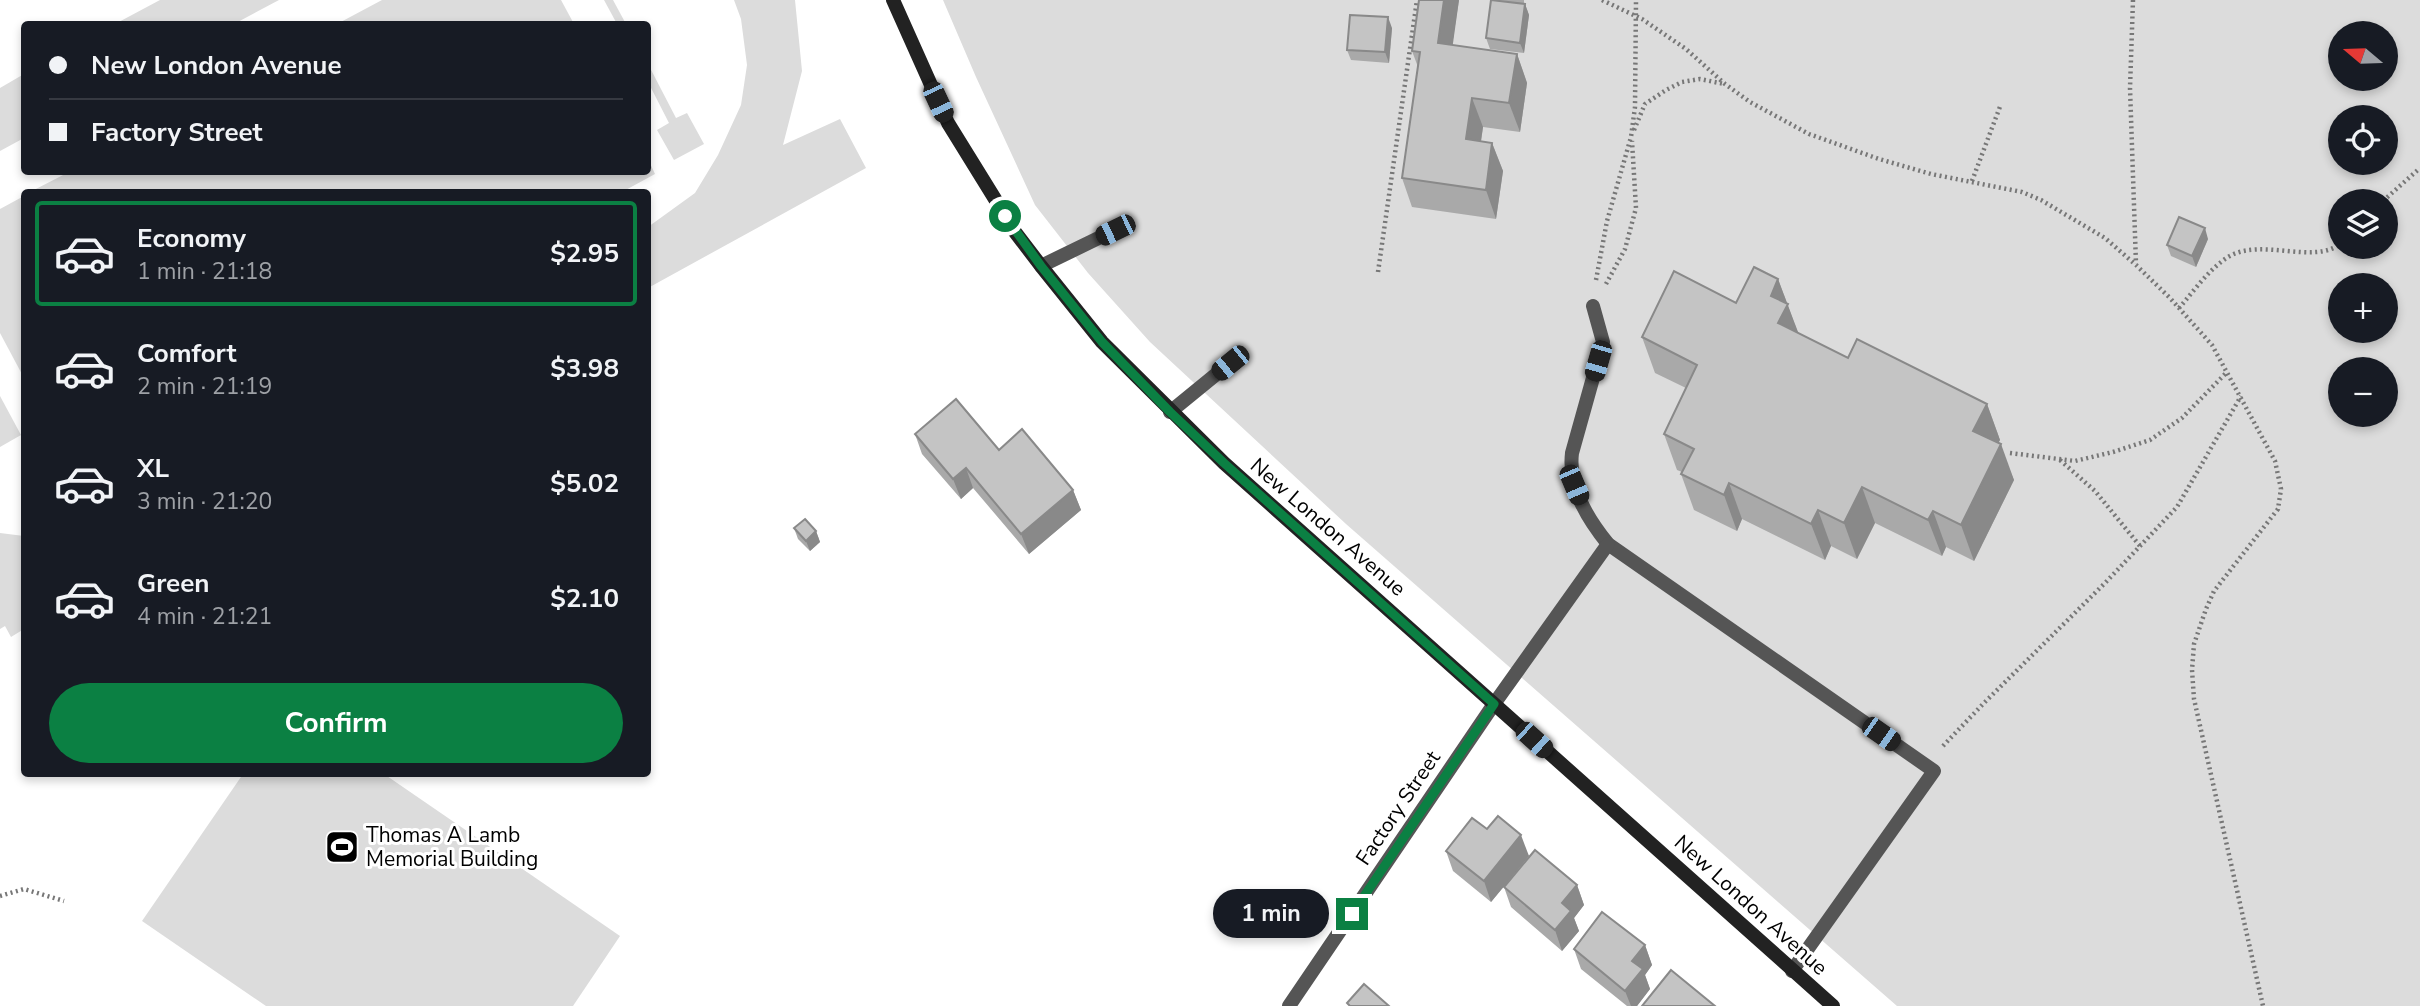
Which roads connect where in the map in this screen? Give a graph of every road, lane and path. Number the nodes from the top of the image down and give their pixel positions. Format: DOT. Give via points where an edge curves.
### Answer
graph roads {
  1 [pos="893,0"];
  2 [pos="1416,0"];
  3 [pos="1602,0"];
  4 [pos="1636,0"];
  5 [pos="2134,0"];
  6 [pos="1635,15"];
  7 [pos="1725,84"];
  8 [pos="2001,104"];
  9 [pos="1631,137"];
  10 [pos="2420,168"];
  11 [pos="1972,181"];
  12 [pos="2396,189"];
  13 [pos="1115,230"];
  14 [pos="2328,249"];
  15 [pos="2136,265"];
  16 [pos="1041,266"];
  17 [pos="1378,272"];
  18 [pos="1593,306"];
  19 [pos="2179,308"];
  20 [pos="1230,363"];
  21 [pos="2227,372"];
  22 [pos="2241,396"];
  23 [pos="1170,412"];
  24 [pos="2010,453"];
  25 [pos="2059,459"];
  26 [pos="1608,544"];
  27 [pos="2140,546"];
  28 [pos="1494,704"];
  29 [pos="1926,765"];
  30 [pos="0,896"];
  31 [pos="64,901"];
  32 [pos="1792,971"];
  33 [pos="1289,1006"];
  34 [pos="1832,1006"];
  35 [pos="2263,1006"];
  1 -- 16 [label="main road, New London Avenue" via="948,123"];
  2 -- 17 [label="path"];
  3 -- 6 [label="path"];
  4 -- 6 [label="path"];
  5 -- 15 [label="path" via="2130,88"];
  6 -- 7 [label="path" via="1686,49"];
  6 -- 9 [label="path"];
  7 -- 9 [label="path" via="1700,79 1682,82 1652,98 1644,104"];
  7 -- 11 [label="path" via="1809,134 1892,163"];
  8 -- 11 [label="path"];
  9 -- 18 [label="path" via="1606,221"];
  9 -- 18 [label="path" via="1633,222 1625,249"];
  10 -- 12 [label="path"];
  11 -- 15 [label="path" via="2041,200 2105,238"];
  13 -- 16 [label="street"];
  14 -- 19 [label="path" via="2256,249 2230,256"];
  15 -- 19 [label="path"];
  16 -- 23 [label="main road, New London Avenue" via="1102,342"];
  18 -- 26 [label="street" via="1603,342 1570,467 1590,521"];
  19 -- 21 [label="path" via="2212,345"];
  20 -- 23 [label="street"];
  21 -- 22 [label="path"];
  21 -- 25 [label="path" via="2182,418 2150,440 2075,461"];
  22 -- 27 [label="path" via="2176,508"];
  22 -- 35 [label="path" via="2275,461 2280,503 2214,591 2194,644 2192,684"];
  23 -- 28 [label="main road, New London Avenue"];
  24 -- 25 [label="path"];
  25 -- 27 [label="path" via="2095,491"];
  26 -- 28 [label="street, Factory Street"];
  26 -- 29 [label="street"];
  27 -- 29 [label="path"];
  28 -- 32 [label="main road, New London Avenue"];
  28 -- 33 [label="street, Factory Street"];
  29 -- 32 [label="street" via="1934,771"];
  30 -- 31 [label="path" via="24,889"];
  32 -- 34 [label="main road, New London Avenue"];
}
